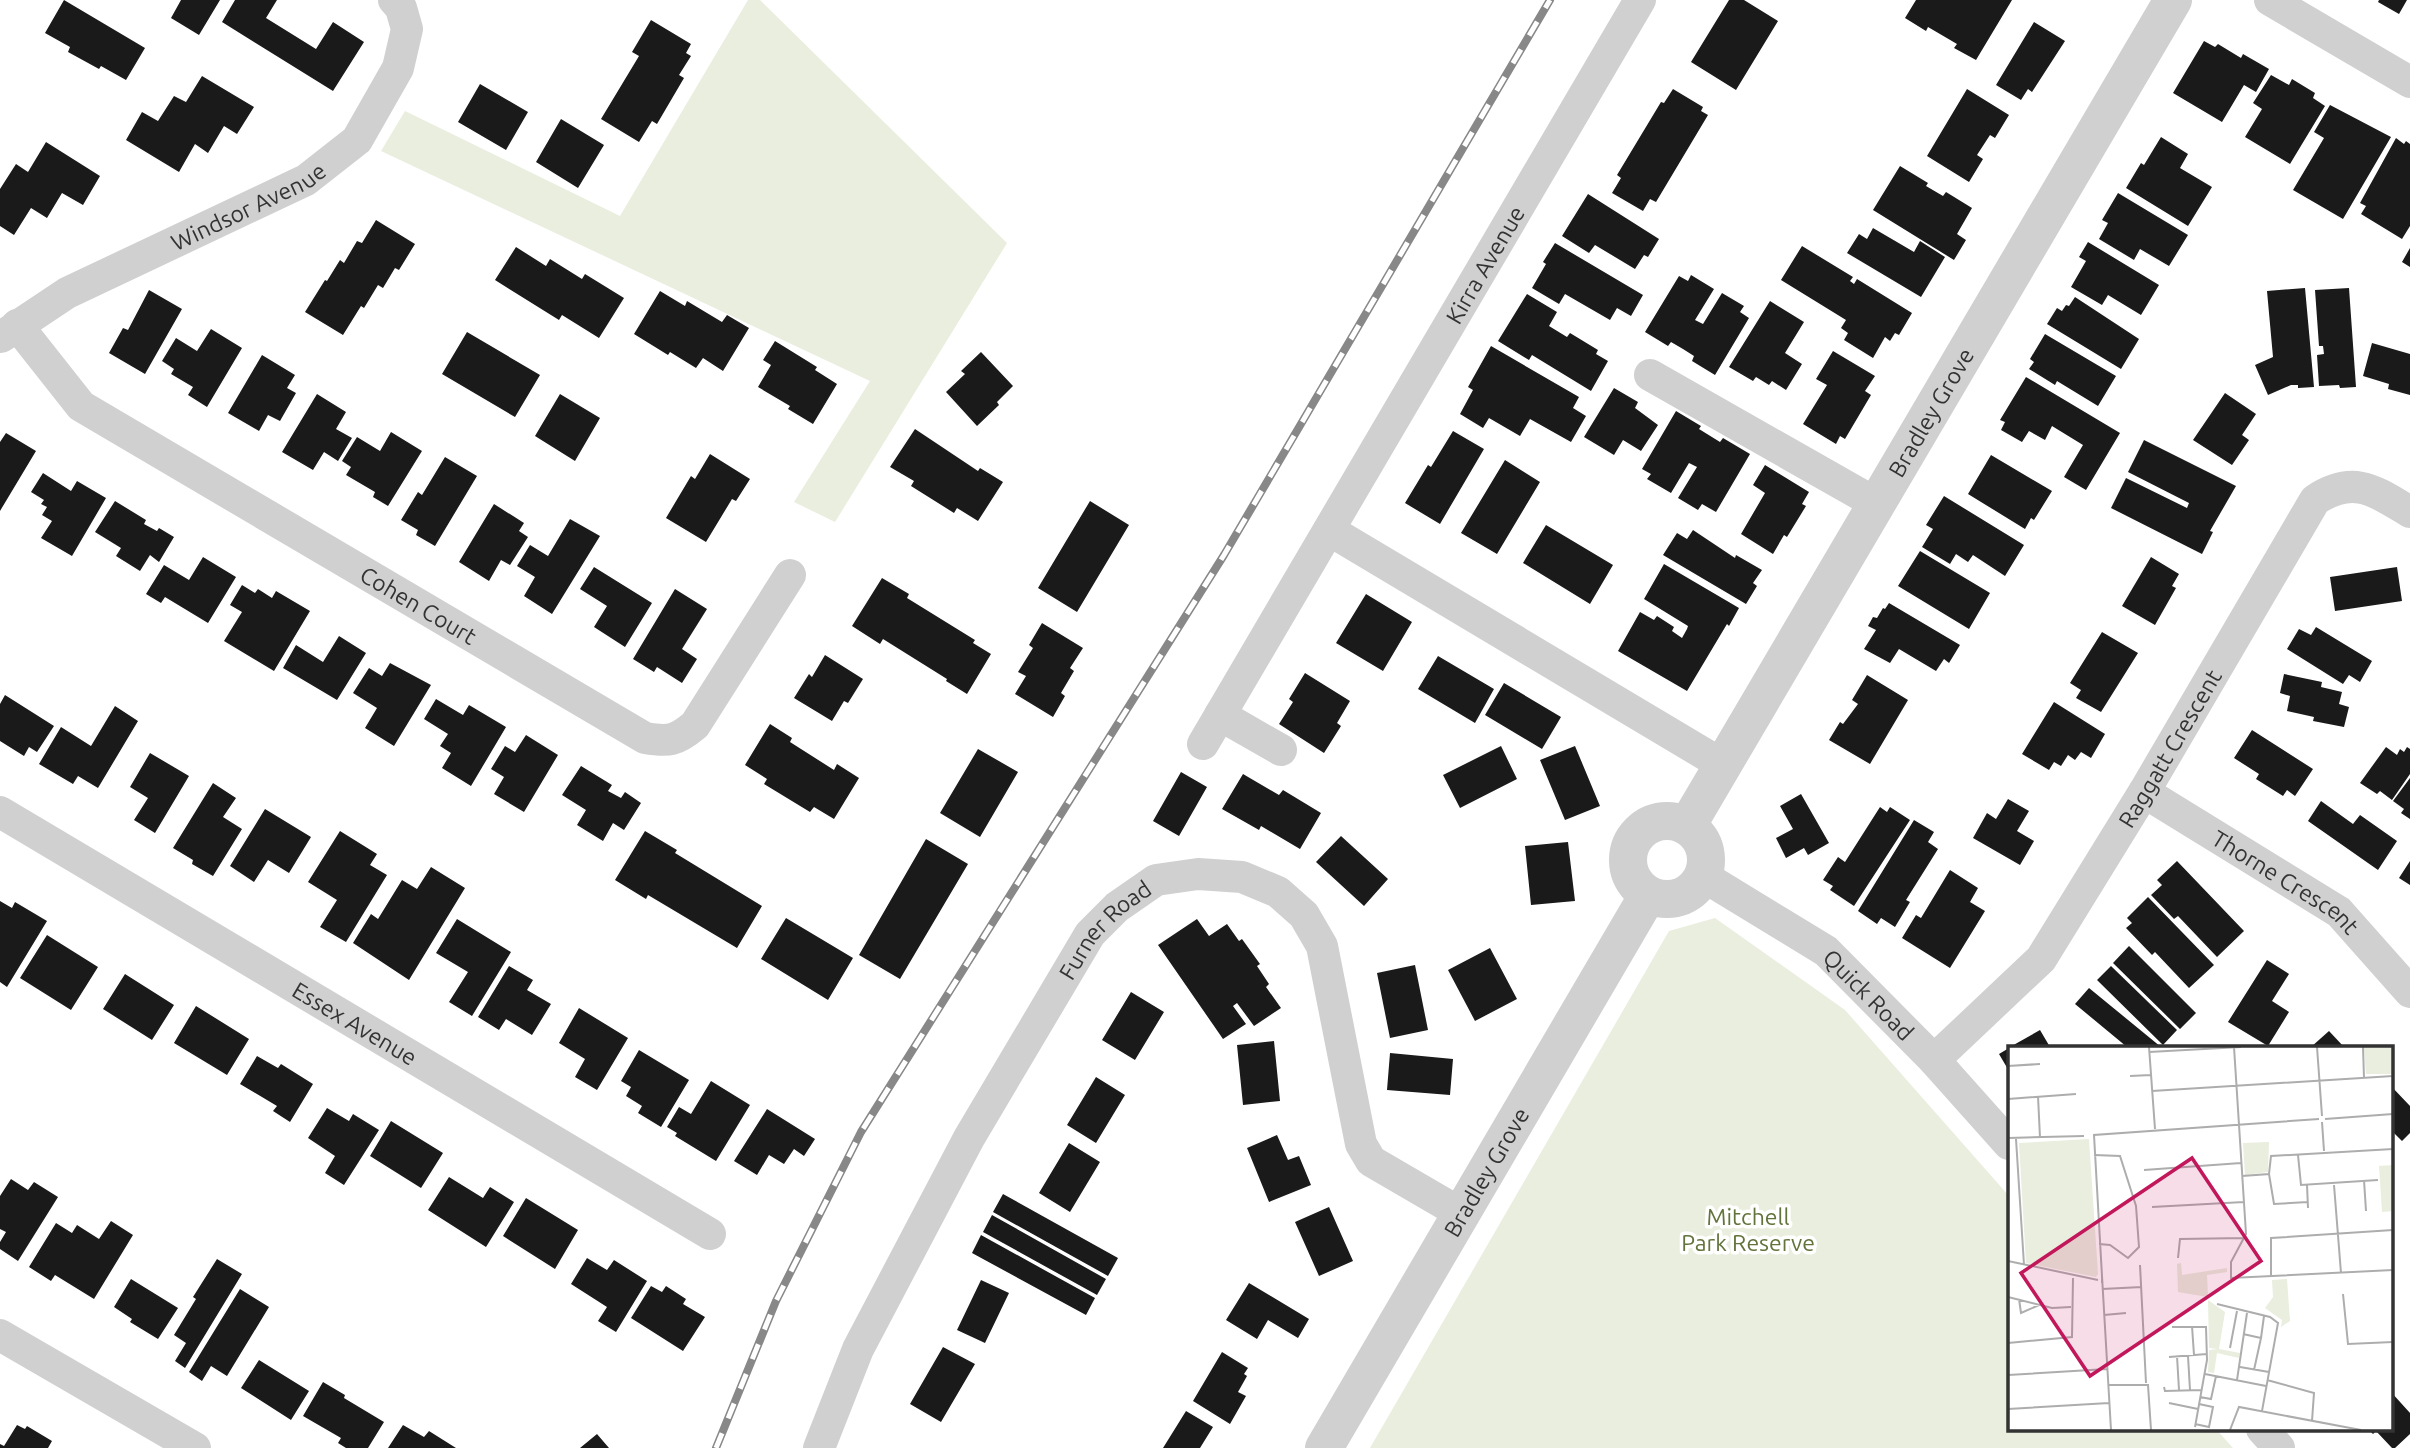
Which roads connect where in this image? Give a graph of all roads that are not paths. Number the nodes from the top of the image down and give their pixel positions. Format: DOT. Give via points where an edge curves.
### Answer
graph roads {
  1 [pos="394,0"];
  2 [pos="1640,0"];
  3 [pos="2173,0"];
  4 [pos="2270,0"];
  5 [pos="2410,82"];
  6 [pos="8,332"];
  7 [pos="1650,375"];
  8 [pos="1877,504"];
  9 [pos="2410,512"];
  10 [pos="1329,530"];
  11 [pos="790,575"];
  12 [pos="1220,715"];
  13 [pos="1203,744"];
  14 [pos="1280,750"];
  15 [pos="1723,765"];
  16 [pos="2144,792"];
  17 [pos="0,813"];
  18 [pos="1687,826"];
  19 [pos="1703,876"];
  20 [pos="1648,895"];
  21 [pos="2410,992"];
  22 [pos="1934,1060"];
  23 [pos="2008,1143"];
  24 [pos="1462,1214"];
  25 [pos="710,1234"];
  26 [pos="0,1335"];
  27 [pos="2263,1430"];
  28 [pos="195,1448"];
  29 [pos="819,1448"];
  30 [pos="1324,1448"];
  31 [pos="2279,1448"];
  1 -- 6 [label="street, Windsor Avenue" via="407,29 398,68 357,140 306,180 67,293"];
  2 -- 10 [label="street, Kirra Avenue"];
  3 -- 8 [label="street, Bradley Grove"];
  4 -- 5 [label="street"];
  6 -- 11 [label="street, Cohen Court" via="81,406 645,738 665,741 681,737 695,725"];
  7 -- 8 [label="street"];
  8 -- 15 [label="street, Bradley Grove"];
  9 -- 16 [label="street, Raggatt Crescent" via="2371,489 2350,486 2332,489 2315,500"];
  10 -- 12 [label="street, Kirra Avenue"];
  10 -- 15 [label="street"];
  12 -- 13 [label="street, Kirra Avenue"];
  12 -- 14 [label="street"];
  15 -- 18 [label="street, Bradley Grove"];
  16 -- 21 [label="street, Thorne Crescent" via="2339,912"];
  16 -- 22 [label="street, Raggatt Crescent" via="2041,959"];
  17 -- 25 [label="street, Essex Avenue"];
  18 -- 19 [label="street" via="1706,855"];
  18 -- 20 [label="street" via="1672,821 1650,825 1631,844 1630,873"];
  19 -- 20 [label="street" via="1695,889 1681,897 1666,900"];
  19 -- 22 [label="street, Quick Road" via="1826,951"];
  20 -- 24 [label="street, Bradley Grove"];
  22 -- 23 [label="street, Quick Road"];
  24 -- 29 [label="street, Furner Road" via="1371,1161 1361,1144 1322,946 1304,915 1278,892 1242,877 1198,874 1156,880 1090,934 990,1101 858,1349"];
  24 -- 30 [label="street, Bradley Grove"];
  26 -- 28 [label="street"];
  27 -- 31 [label="street"];
}
